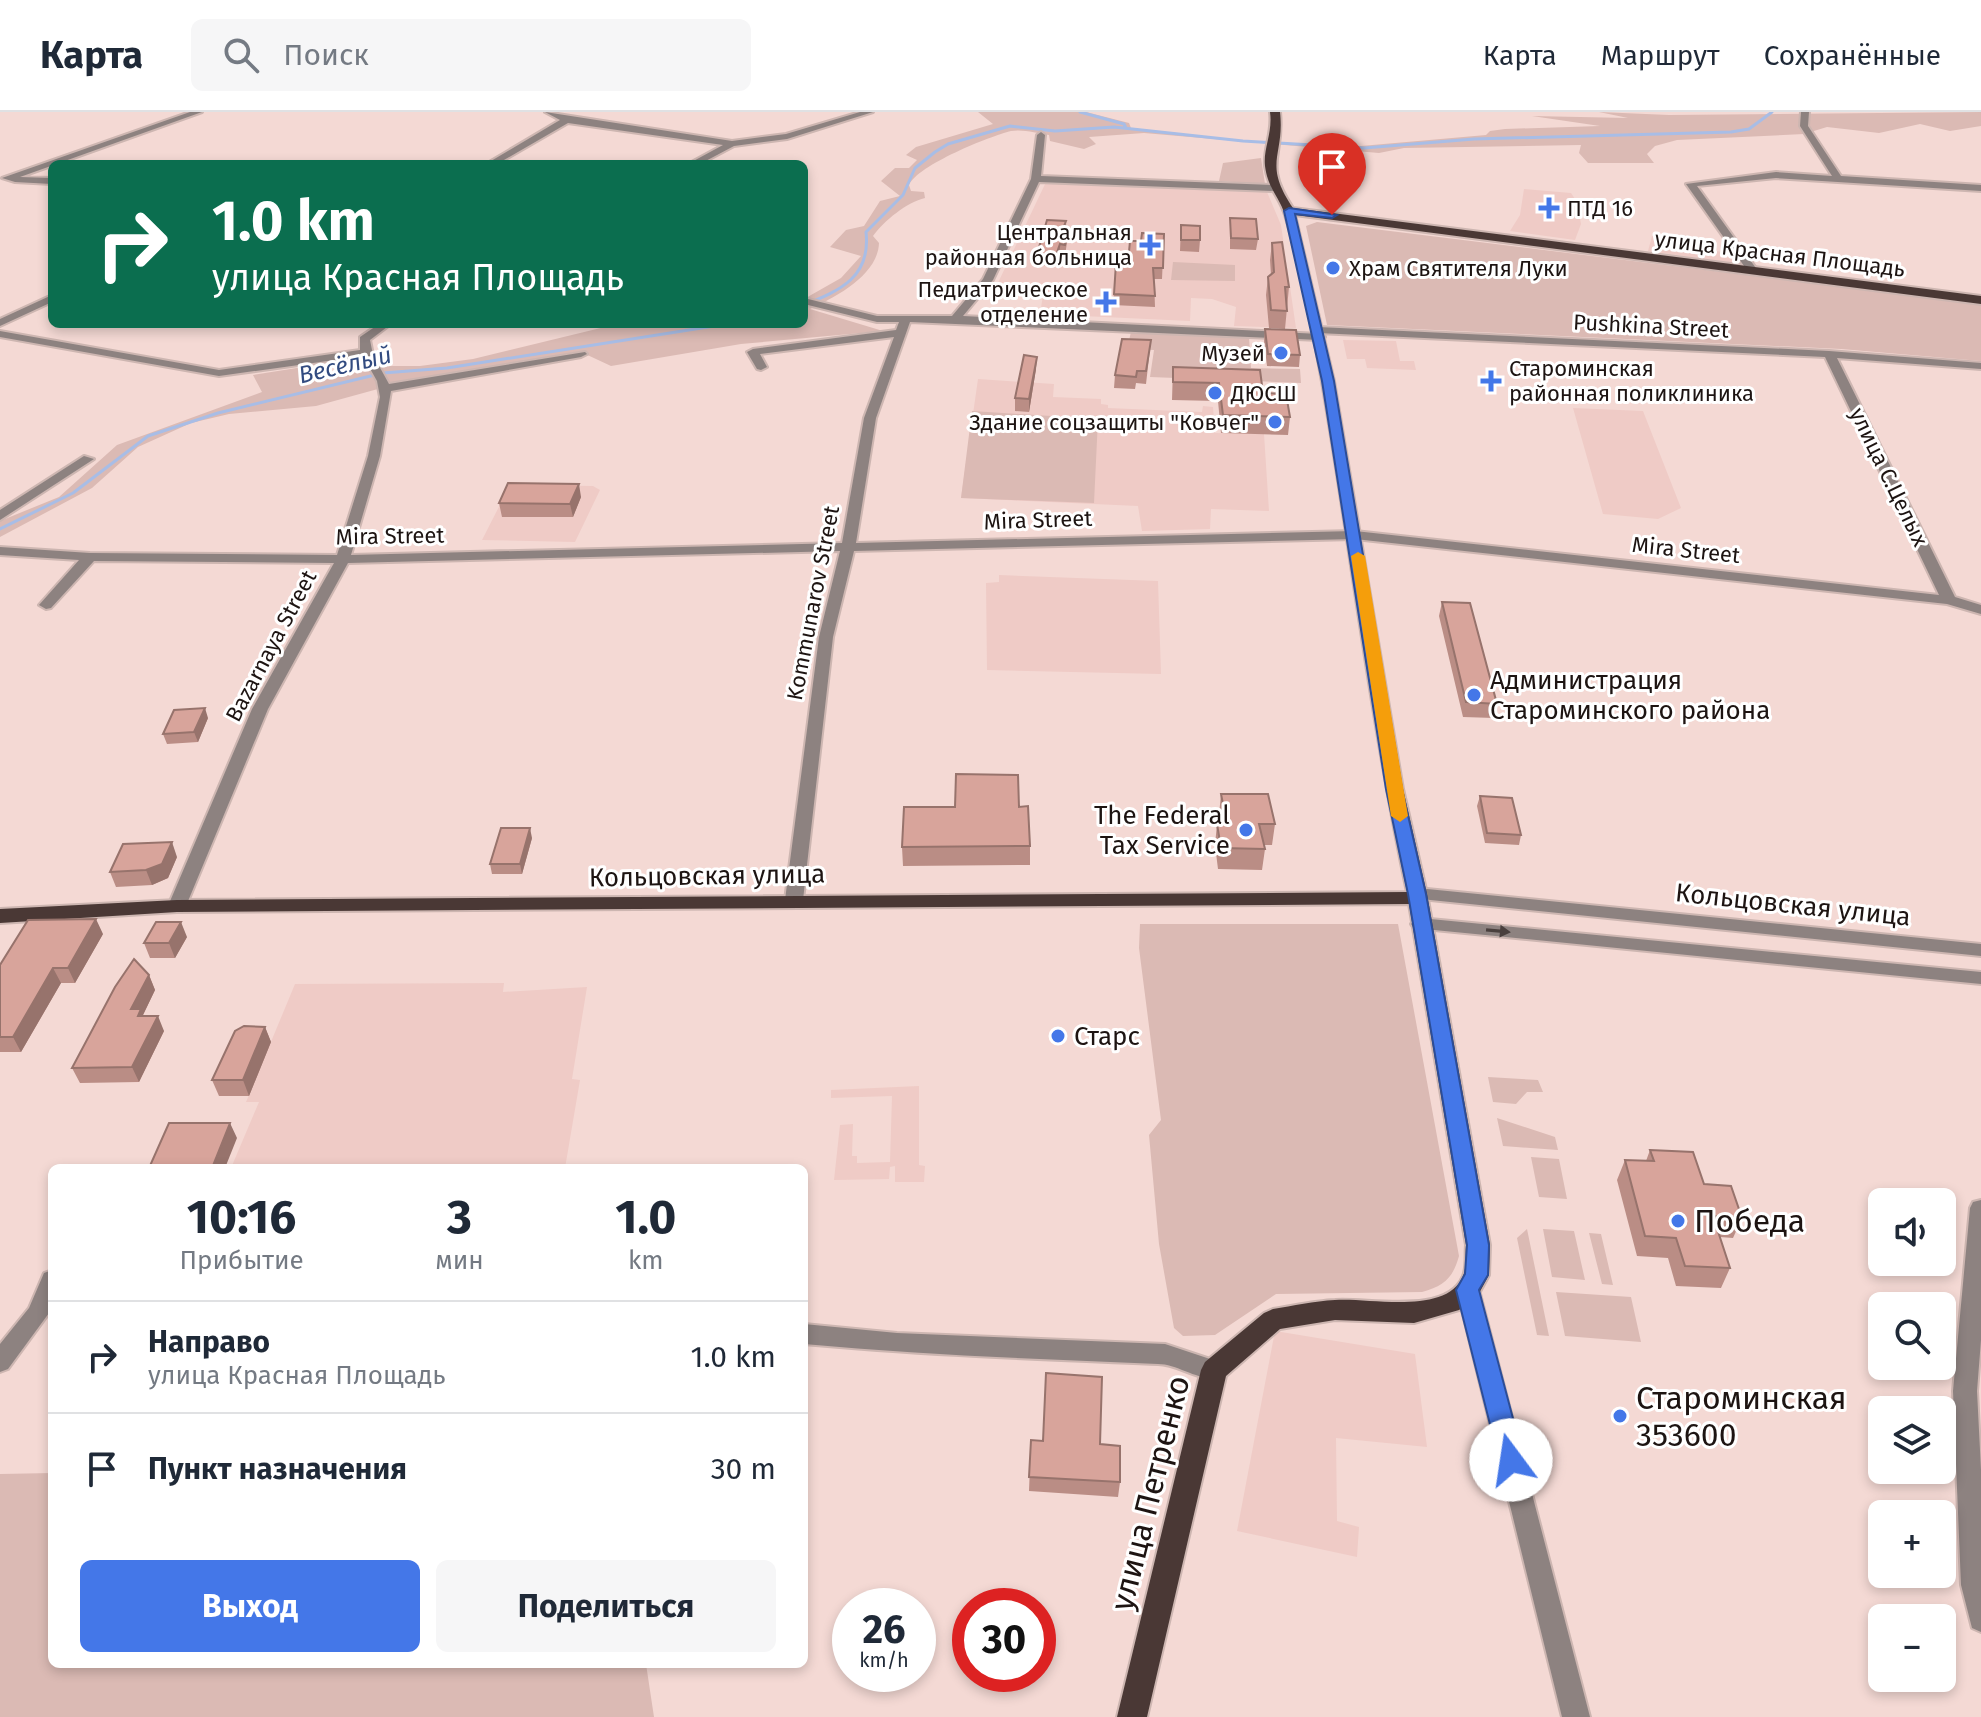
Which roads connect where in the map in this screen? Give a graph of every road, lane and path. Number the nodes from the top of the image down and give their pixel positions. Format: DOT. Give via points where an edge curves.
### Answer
graph roads {
  1 [pos="198,112"];
  2 [pos="549,112"];
  3 [pos="869,112"];
  4 [pos="1275,112"];
  5 [pos="1805,112"];
  6 [pos="567,120"];
  7 [pos="1041,135"];
  8 [pos="732,144"];
  9 [pos="56,160"];
  10 [pos="498,160"];
  11 [pos="701,160"];
  12 [pos="48,163"];
  13 [pos="1837,177"];
  14 [pos="3,178"];
  15 [pos="1036,179"];
  16 [pos="48,181"];
  17 [pos="1274,188"];
  18 [pos="1981,188"];
  19 [pos="1289,211"];
  20 [pos="1753,271"];
  21 [pos="48,300"];
  22 [pos="1981,300"];
  23 [pos="808,302"];
  24 [pos="955,319"];
  25 [pos="0,323"];
  26 [pos="904,327"];
  27 [pos="382,328"];
  28 [pos="0,334"];
  29 [pos="1319,334"];
  30 [pos="363,353"];
  31 [pos="581,354"];
  32 [pos="1829,354"];
  33 [pos="1981,366"];
  34 [pos="761,367"];
  35 [pos="382,380"];
  36 [pos="88,459"];
  37 [pos="0,516"];
  38 [pos="1355,535"];
  39 [pos="848,547"];
  40 [pos="0,551"];
  41 [pos="90,557"];
  42 [pos="343,559"];
  43 [pos="1949,600"];
  44 [pos="46,605"];
  45 [pos="1981,610"];
  46 [pos="1416,896"];
  47 [pos="794,900"];
  48 [pos="177,906"];
  49 [pos="1601,912"];
  50 [pos="0,916"];
  51 [pos="1420,924"];
  52 [pos="1606,942"];
  53 [pos="1981,950"];
  54 [pos="1981,978"];
  55 [pos="1981,1208"];
  56 [pos="48,1288"];
  57 [pos="1468,1290"];
  58 [pos="808,1334"];
  59 [pos="0,1362"];
  60 [pos="1214,1370"];
  61 [pos="1981,1619"];
  62 [pos="1132,1717"];
  63 [pos="1576,1717"];
  1 -- 9 [label="street"];
  2 -- 6 [label="street"];
  3 -- 8 [label="street" via="787,136"];
  4 -- 17 [label="main road" via="1269,161"];
  5 -- 13 [label="street" via="1804,126"];
  6 -- 8 [label="street"];
  6 -- 10 [label="street"];
  7 -- 15 [label="street"];
  8 -- 11 [label="street"];
  12 -- 14 [label="street"];
  13 -- 18 [label="street"];
  13 -- 20 [label="street" via="1747,176 1691,184"];
  14 -- 16 [label="street"];
  15 -- 17 [label="street"];
  15 -- 24 [label="street" via="988,280"];
  17 -- 19 [label="main road"];
  19 -- 20 [label="main road, улица Красная Площадь"];
  19 -- 29 [label="main road"];
  20 -- 22 [label="main road, улица Красная Площадь"];
  21 -- 25 [label="street"];
  23 -- 26 [label="street, Pushkina Street"];
  24 -- 26 [label="street, Pushkina Street"];
  24 -- 29 [label="street, Pushkina Street"];
  26 -- 34 [label="street, Pushkina Street" via="753,352"];
  26 -- 39 [label="street, Kommunarov Street" via="870,418"];
  27 -- 30 [label="street" via="364,339"];
  28 -- 30 [label="street" via="219,373"];
  29 -- 32 [label="street, Pushkina Street"];
  29 -- 38 [label="main road"];
  30 -- 35 [label="street"];
  31 -- 35 [label="street"];
  32 -- 33 [label="street, Pushkina Street"];
  32 -- 43 [label="street, улица С.Целых"];
  35 -- 42 [label="street, Bazarnaya Street" via="374,456"];
  36 -- 37 [label="street"];
  38 -- 39 [label="street, Mira Street"];
  38 -- 43 [label="street, Mira Street"];
  38 -- 46 [label="main road"];
  39 -- 42 [label="street, Mira Street"];
  39 -- 47 [label="street, Kommunarov Street" via="821,666"];
  40 -- 41 [label="street, Mira Street"];
  41 -- 42 [label="street, Mira Street"];
  41 -- 44 [label="street"];
  42 -- 48 [label="street, Bazarnaya Street" via="260,709"];
  43 -- 45 [label="street, Mira Street"];
  46 -- 47 [label="main road, Кольцовская улица"];
  46 -- 49 [label="street, Кольцовская улица"];
  46 -- 51 [label="main road"];
  47 -- 48 [label="main road, Кольцовская улица"];
  48 -- 50 [label="main road, Кольцовская улица"];
  49 -- 52 [label="street"];
  49 -- 53 [label="street, Кольцовская улица"];
  51 -- 52 [label="street, Кольцовская улица, one-way"];
  51 -- 57 [label="main road" via="1478,1245 1477,1275"];
  52 -- 54 [label="street, Кольцовская улица"];
  55 -- 61 [label="street" via="1965,1391 1974,1585"];
  56 -- 59 [label="street" via="38,1313"];
  57 -- 60 [label="main road, улица Петренко" via="1450,1303 1414,1313 1335,1310 1273,1320"];
  57 -- 63 [label="street"];
  58 -- 60 [label="street" via="1165,1354"];
  60 -- 62 [label="main road, улица Петренко"];
}
